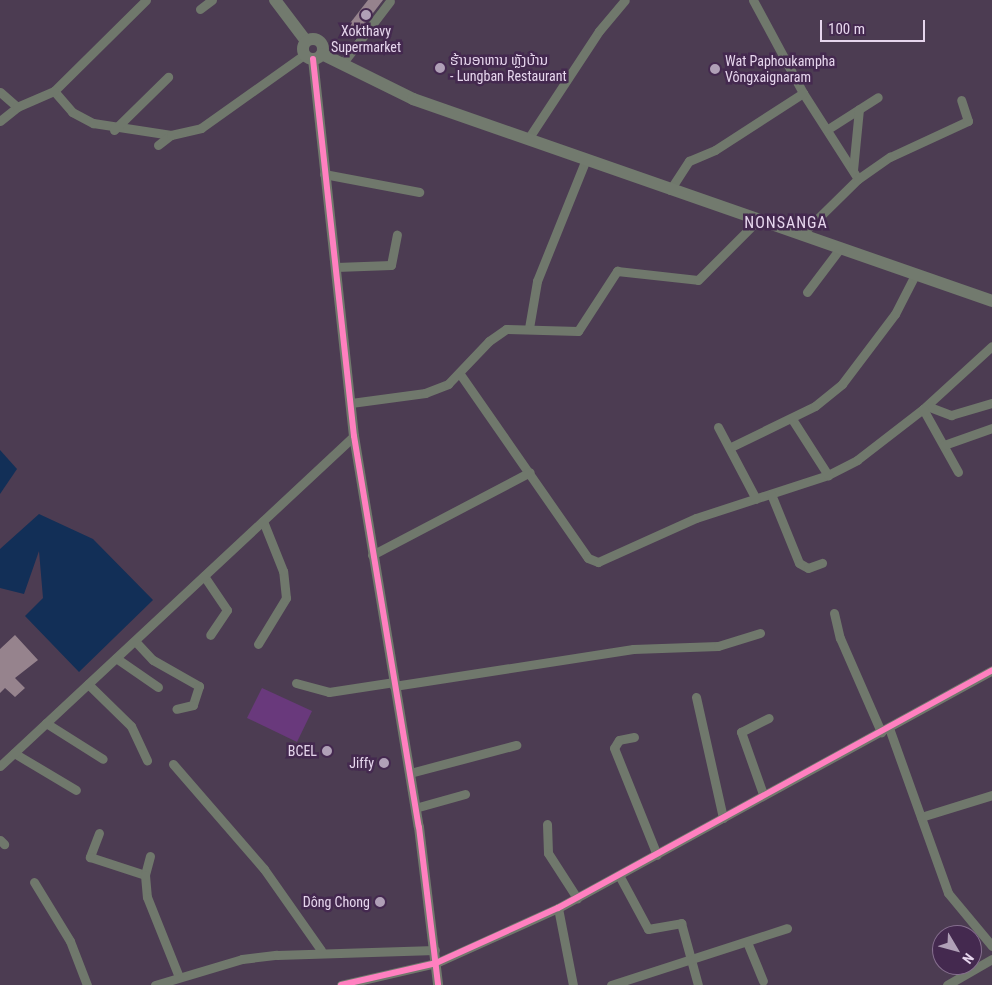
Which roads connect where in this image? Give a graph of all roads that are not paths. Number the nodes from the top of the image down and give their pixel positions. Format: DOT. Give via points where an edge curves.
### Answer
graph roads {
  1 [pos="146,0"];
  2 [pos="212,0"];
  3 [pos="275,0"];
  4 [pos="625,0"];
  5 [pos="753,0"];
  6 [pos="390,2"];
  7 [pos="200,9"];
  8 [pos="312,52"];
  9 [pos="342,64"];
  10 [pos="168,77"];
  11 [pos="54,91"];
  12 [pos="0,92"];
  13 [pos="803,93"];
  14 [pos="878,97"];
  15 [pos="962,100"];
  16 [pos="17,107"];
  17 [pos="859,109"];
  18 [pos="0,121"];
  19 [pos="828,129"];
  20 [pos="114,130"];
  21 [pos="171,135"];
  22 [pos="528,139"];
  23 [pos="158,145"];
  24 [pos="586,159"];
  25 [pos="853,170"];
  26 [pos="324,174"];
  27 [pos="858,179"];
  28 [pos="670,190"];
  29 [pos="419,192"];
  30 [pos="759,219"];
  31 [pos="802,234"];
  32 [pos="397,235"];
  33 [pos="841,247"];
  34 [pos="336,267"];
  35 [pos="916,273"];
  36 [pos="807,292"];
  37 [pos="992,301"];
  38 [pos="529,328"];
  39 [pos="992,346"];
  40 [pos="460,374"];
  41 [pos="351,403"];
  42 [pos="992,403"];
  43 [pos="925,407"];
  44 [pos="792,419"];
  45 [pos="718,427"];
  46 [pos="992,428"];
  47 [pos="354,436"];
  48 [pos="944,445"];
  49 [pos="732,447"];
  50 [pos="530,472"];
  51 [pos="958,472"];
  52 [pos="828,475"];
  53 [pos="770,494"];
  54 [pos="756,499"];
  55 [pos="264,521"];
  56 [pos="372,555"];
  57 [pos="822,563"];
  58 [pos="204,576"];
  59 [pos="834,613"];
  60 [pos="760,633"];
  61 [pos="210,635"];
  62 [pos="135,640"];
  63 [pos="258,644"];
  64 [pos="116,658"];
  65 [pos="992,670"];
  66 [pos="296,683"];
  67 [pos="88,684"];
  68 [pos="394,684"];
  69 [pos="158,687"];
  70 [pos="696,697"];
  71 [pos="176,709"];
  72 [pos="769,718"];
  73 [pos="46,723"];
  74 [pos="885,730"];
  75 [pos="634,737"];
  76 [pos="516,746"];
  77 [pos="14,753"];
  78 [pos="103,759"];
  79 [pos="146,760"];
  80 [pos="173,764"];
  81 [pos="0,765"];
  82 [pos="410,773"];
  83 [pos="76,790"];
  84 [pos="465,794"];
  85 [pos="763,794"];
  86 [pos="992,795"];
  87 [pos="415,808"];
  88 [pos="921,817"];
  89 [pos="724,818"];
  90 [pos="547,824"];
  91 [pos="99,833"];
  92 [pos="150,856"];
  93 [pos="657,856"];
  94 [pos="145,875"];
  95 [pos="620,877"];
  96 [pos="34,882"];
  97 [pos="577,898"];
  98 [pos="558,908"];
  99 [pos="787,928"];
  100 [pos="747,942"];
  101 [pos="992,946"];
  102 [pos="320,950"];
  103 [pos="435,950"];
  104 [pos="992,958"];
  105 [pos="693,962"];
  106 [pos="436,963"];
  107 [pos="179,977"];
  108 [pos="763,981"];
  109 [pos="87,985"];
  110 [pos="155,985"];
  111 [pos="341,985"];
  112 [pos="438,985"];
  113 [pos="573,985"];
  114 [pos="611,985"];
  115 [pos="698,985"];
  116 [pos="947,985"];
  1 -- 11 [label="street"];
  2 -- 7 [label="street"];
  3 -- 8 [label="main road"];
  4 -- 22 [label="street" via="598,30"];
  5 -- 13 [label="street"];
  6 -- 9 [label="street"];
  8 -- 9 [label="main road"];
  8 -- 21 [label="street" via="202,128"];
  8 -- 26 [label="street"];
  9 -- 22 [label="main road" via="413,99"];
  10 -- 20 [label="street"];
  11 -- 16 [label="street"];
  11 -- 20 [label="street" via="72,112"];
  12 -- 16 [label="street"];
  13 -- 19 [label="street"];
  13 -- 28 [label="street" via="715,150 689,161"];
  14 -- 17 [label="street"];
  15 -- 27 [label="street" via="968,121 924,138"];
  16 -- 18 [label="street"];
  17 -- 19 [label="street"];
  17 -- 25 [label="street"];
  19 -- 25 [label="street"];
  20 -- 21 [label="street"];
  21 -- 23 [label="street"];
  22 -- 24 [label="main road"];
  24 -- 28 [label="main road"];
  24 -- 38 [label="street" via="537,281"];
  25 -- 27 [label="street"];
  26 -- 29 [label="street"];
  26 -- 34 [label="street"];
  27 -- 31 [label="street"];
  28 -- 30 [label="main road"];
  30 -- 31 [label="main road"];
  30 -- 38 [label="street" via="698,280 617,271 578,331"];
  31 -- 33 [label="main road"];
  32 -- 34 [label="street" via="391,264"];
  33 -- 35 [label="main road"];
  33 -- 36 [label="street"];
  34 -- 41 [label="street"];
  35 -- 37 [label="main road"];
  35 -- 44 [label="street" via="856,369 815,406"];
  38 -- 40 [label="street" via="496,335"];
  39 -- 43 [label="street"];
  40 -- 41 [label="street" via="425,394"];
  40 -- 50 [label="street"];
  41 -- 47 [label="street"];
  42 -- 43 [label="street" via="951,415"];
  43 -- 48 [label="street"];
  43 -- 52 [label="street" via="857,460"];
  44 -- 49 [label="street"];
  44 -- 52 [label="street"];
  45 -- 49 [label="street"];
  46 -- 48 [label="street"];
  47 -- 55 [label="street"];
  47 -- 56 [label="street"];
  48 -- 51 [label="street"];
  49 -- 54 [label="street"];
  50 -- 54 [label="street" via="588,558 598,562 696,518"];
  50 -- 56 [label="street"];
  52 -- 53 [label="street"];
  53 -- 54 [label="street"];
  53 -- 57 [label="street" via="799,563 808,568"];
  55 -- 58 [label="street"];
  55 -- 63 [label="street" via="283,571 286,598"];
  56 -- 68 [label="street"];
  58 -- 61 [label="street" via="227,610"];
  58 -- 62 [label="street"];
  59 -- 74 [label="street" via="840,638"];
  60 -- 68 [label="street" via="718,646 632,649"];
  62 -- 64 [label="street"];
  62 -- 71 [label="street" via="159,665 199,686 193,705"];
  64 -- 67 [label="street"];
  64 -- 69 [label="street"];
  65 -- 74 [label="street"];
  66 -- 68 [label="street" via="329,692"];
  67 -- 73 [label="street"];
  67 -- 79 [label="street" via="131,726"];
  68 -- 82 [label="street"];
  70 -- 89 [label="street"];
  72 -- 85 [label="street" via="741,732"];
  73 -- 77 [label="street"];
  73 -- 78 [label="street"];
  74 -- 85 [label="street"];
  74 -- 88 [label="street"];
  75 -- 93 [label="street" via="619,740 614,748"];
  76 -- 82 [label="street"];
  77 -- 81 [label="street"];
  77 -- 83 [label="street"];
  80 -- 102 [label="street" via="264,868"];
  82 -- 87 [label="street"];
  84 -- 87 [label="street"];
  85 -- 89 [label="street"];
  86 -- 88 [label="street"];
  87 -- 103 [label="street"];
  88 -- 101 [label="street" via="948,893"];
  89 -- 93 [label="street"];
  90 -- 97 [label="street" via="548,852"];
  91 -- 94 [label="street" via="90,857"];
  92 -- 94 [label="street"];
  93 -- 95 [label="street"];
  94 -- 107 [label="street" via="147,897"];
  95 -- 97 [label="street"];
  95 -- 105 [label="street" via="648,929 681,923"];
  96 -- 109 [label="street" via="70,941"];
  97 -- 98 [label="street"];
  98 -- 106 [label="street"];
  98 -- 113 [label="street"];
  99 -- 100 [label="street"];
  100 -- 105 [label="street"];
  100 -- 108 [label="street"];
  102 -- 103 [label="street"];
  102 -- 107 [label="street" via="242,959"];
  103 -- 106 [label="street"];
  104 -- 116 [label="street"];
  105 -- 114 [label="street"];
  105 -- 115 [label="street"];
  106 -- 111 [label="street"];
  106 -- 112 [label="street"];
  107 -- 110 [label="street"];
}
